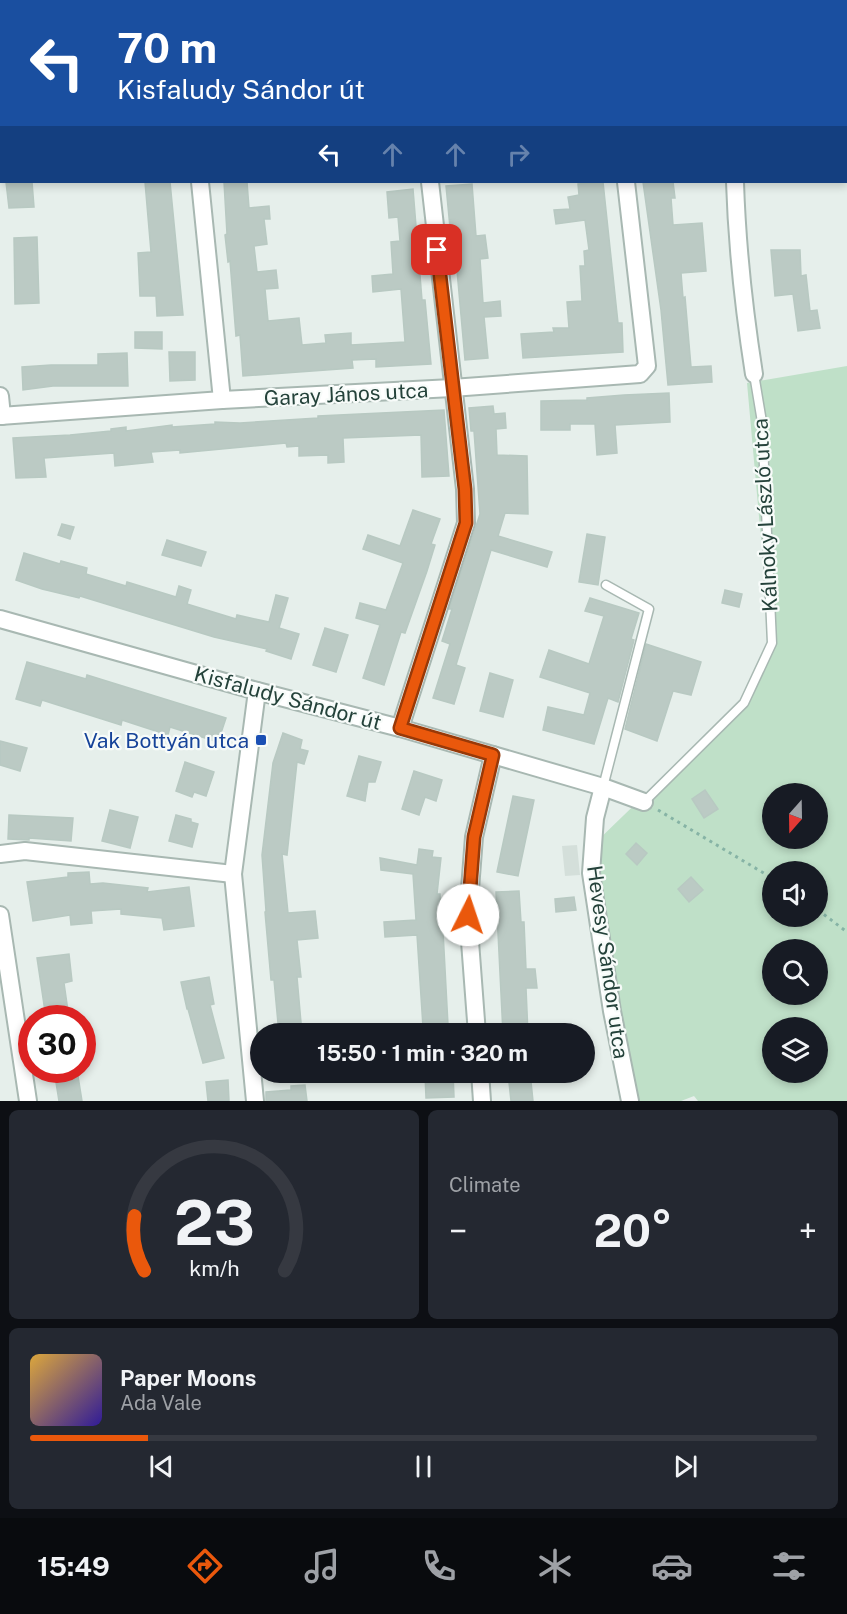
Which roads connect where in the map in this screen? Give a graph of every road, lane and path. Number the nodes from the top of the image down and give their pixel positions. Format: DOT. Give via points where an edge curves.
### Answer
graph roads {
  1 [pos="200,183"];
  2 [pos="430,183"];
  3 [pos="626,183"];
  4 [pos="735,183"];
  5 [pos="754,374"];
  6 [pos="452,388"];
  7 [pos="0,396"];
  8 [pos="222,400"];
  9 [pos="1,416"];
  10 [pos="606,585"];
  11 [pos="0,619"];
  12 [pos="257,691"];
  13 [pos="400,728"];
  14 [pos="493,755"];
  15 [pos="603,787"];
  16 [pos="644,802"];
  17 [pos="0,855"];
  18 [pos="762,872"];
  19 [pos="232,874"];
  20 [pos="0,915"];
  21 [pos="828,918"];
  22 [pos="847,932"];
  23 [pos="476,1023"];
  24 [pos="481,1083"];
  25 [pos="28,1101"];
  26 [pos="255,1101"];
  27 [pos="482,1101"];
  28 [pos="630,1101"];
  1 -- 8 [label="street"];
  2 -- 6 [label="street"];
  3 -- 6 [label="street, Garay János utca" via="646,366 640,374"];
  4 -- 5 [label="street, Kálnoky László utca" via="737,237"];
  5 -- 16 [label="lane, Kálnoky László utca" via="762,422 772,643 744,703"];
  6 -- 8 [label="street, Garay János utca"];
  6 -- 13 [label="street" via="466,523"];
  7 -- 9 [label="street"];
  8 -- 9 [label="street, Garay János utca"];
  10 -- 15 [label="lane" via="649,609"];
  11 -- 12 [label="street, Kisfaludy Sándor út"];
  12 -- 13 [label="street, Kisfaludy Sándor út"];
  12 -- 19 [label="street"];
  13 -- 14 [label="street, Kisfaludy Sándor út"];
  14 -- 15 [label="street, Kisfaludy Sándor út"];
  14 -- 23 [label="street" via="474,837 468,915"];
  15 -- 16 [label="street, Kisfaludy Sándor út"];
  15 -- 28 [label="street, Hevesy Sándor utca" via="595,818 591,873"];
  16 -- 18 [label="path"];
  17 -- 19 [label="street" via="25,851"];
  19 -- 26 [label="street"];
  20 -- 25 [label="street"];
  21 -- 22 [label="path"];
  24 -- 27 [label="street"];
}
